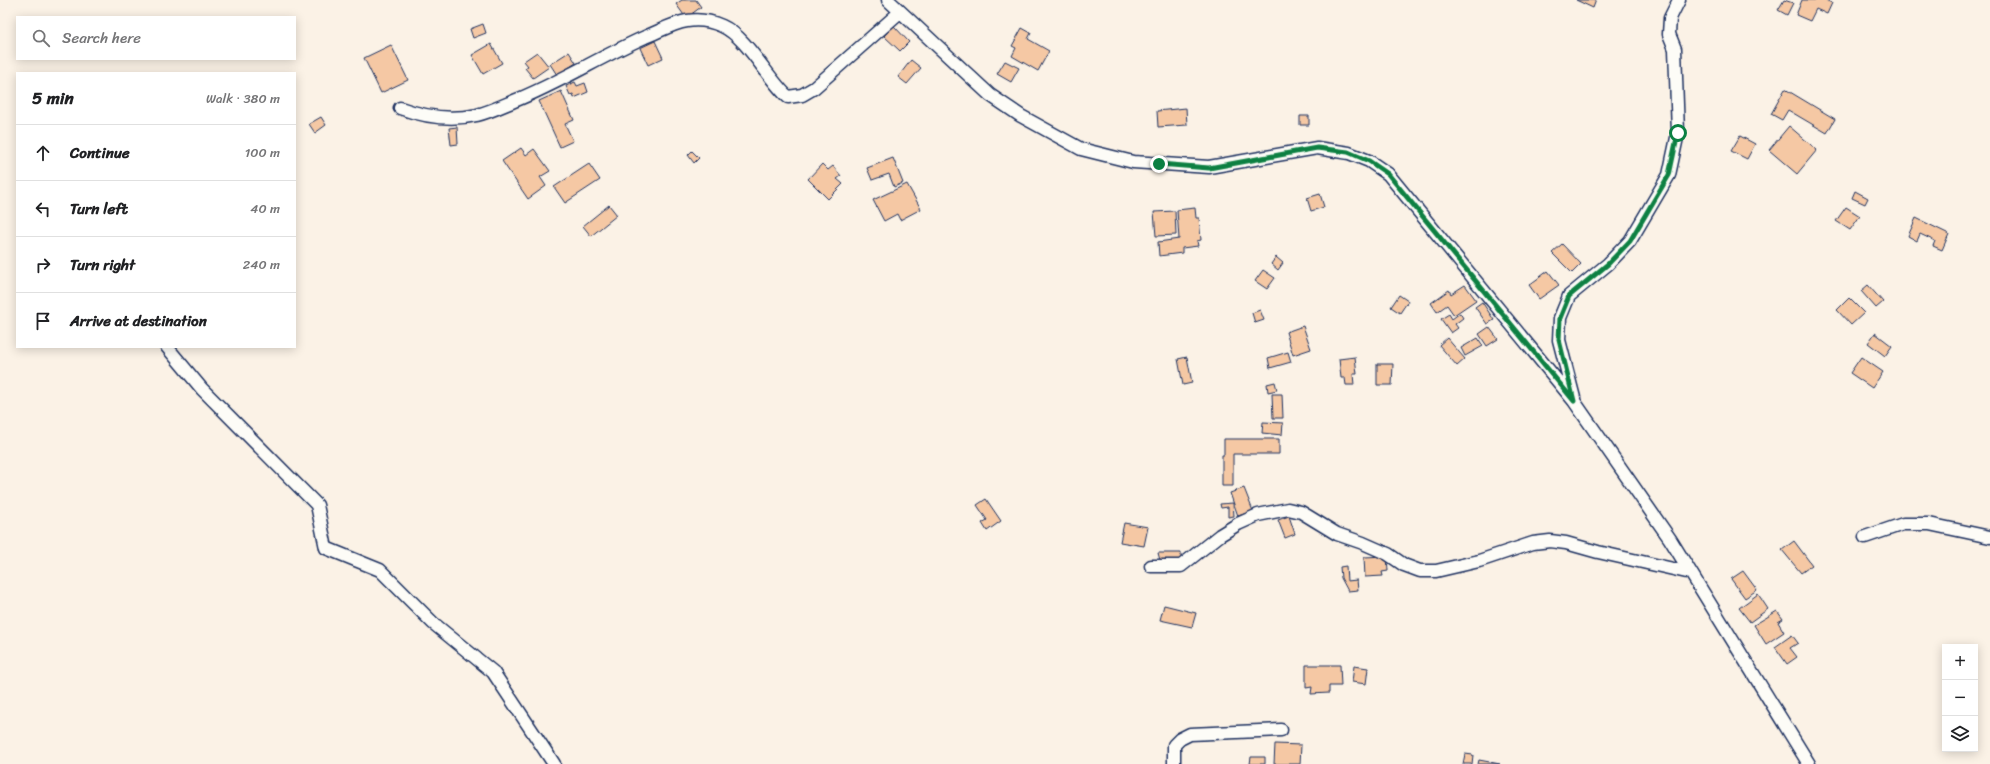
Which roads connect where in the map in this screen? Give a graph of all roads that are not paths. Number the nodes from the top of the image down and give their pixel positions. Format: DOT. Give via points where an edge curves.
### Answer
graph roads {
  1 [pos="888,0"];
  2 [pos="1679,0"];
  3 [pos="900,12"];
  4 [pos="400,108"];
  5 [pos="168,348"];
  6 [pos="1574,401"];
  7 [pos="1865,537"];
  8 [pos="1990,537"];
  9 [pos="1151,566"];
  10 [pos="1691,573"];
  11 [pos="1281,730"];
  12 [pos="554,764"];
  13 [pos="1174,764"];
  14 [pos="1809,764"];
  1 -- 3 [label="street"];
  2 -- 6 [label="street" via="1670,18 1669,34 1675,49 1678,133 1669,175 1630,241 1608,264 1569,296 1560,318 1559,340"];
  3 -- 4 [label="street" via="814,88 802,95 788,97 738,37 724,26 707,20 686,21 666,28 617,50 548,88 477,115 448,118 423,116"];
  3 -- 6 [label="street" via="990,95 1021,116 1081,149 1133,162 1209,168 1317,148 1348,152 1369,161 1388,174"];
  5 -- 12 [label="street" via="202,389 317,505 326,548 380,570 433,623 493,672"];
  6 -- 10 [label="street"];
  7 -- 8 [label="street" via="1903,524 1929,524"];
  9 -- 10 [label="street" via="1181,566 1238,524 1258,515 1288,509 1301,512 1336,534 1388,554 1404,565 1420,571 1436,571 1533,543 1550,541"];
  10 -- 14 [label="street"];
  11 -- 13 [label="street" via="1190,734 1174,745"];
}
